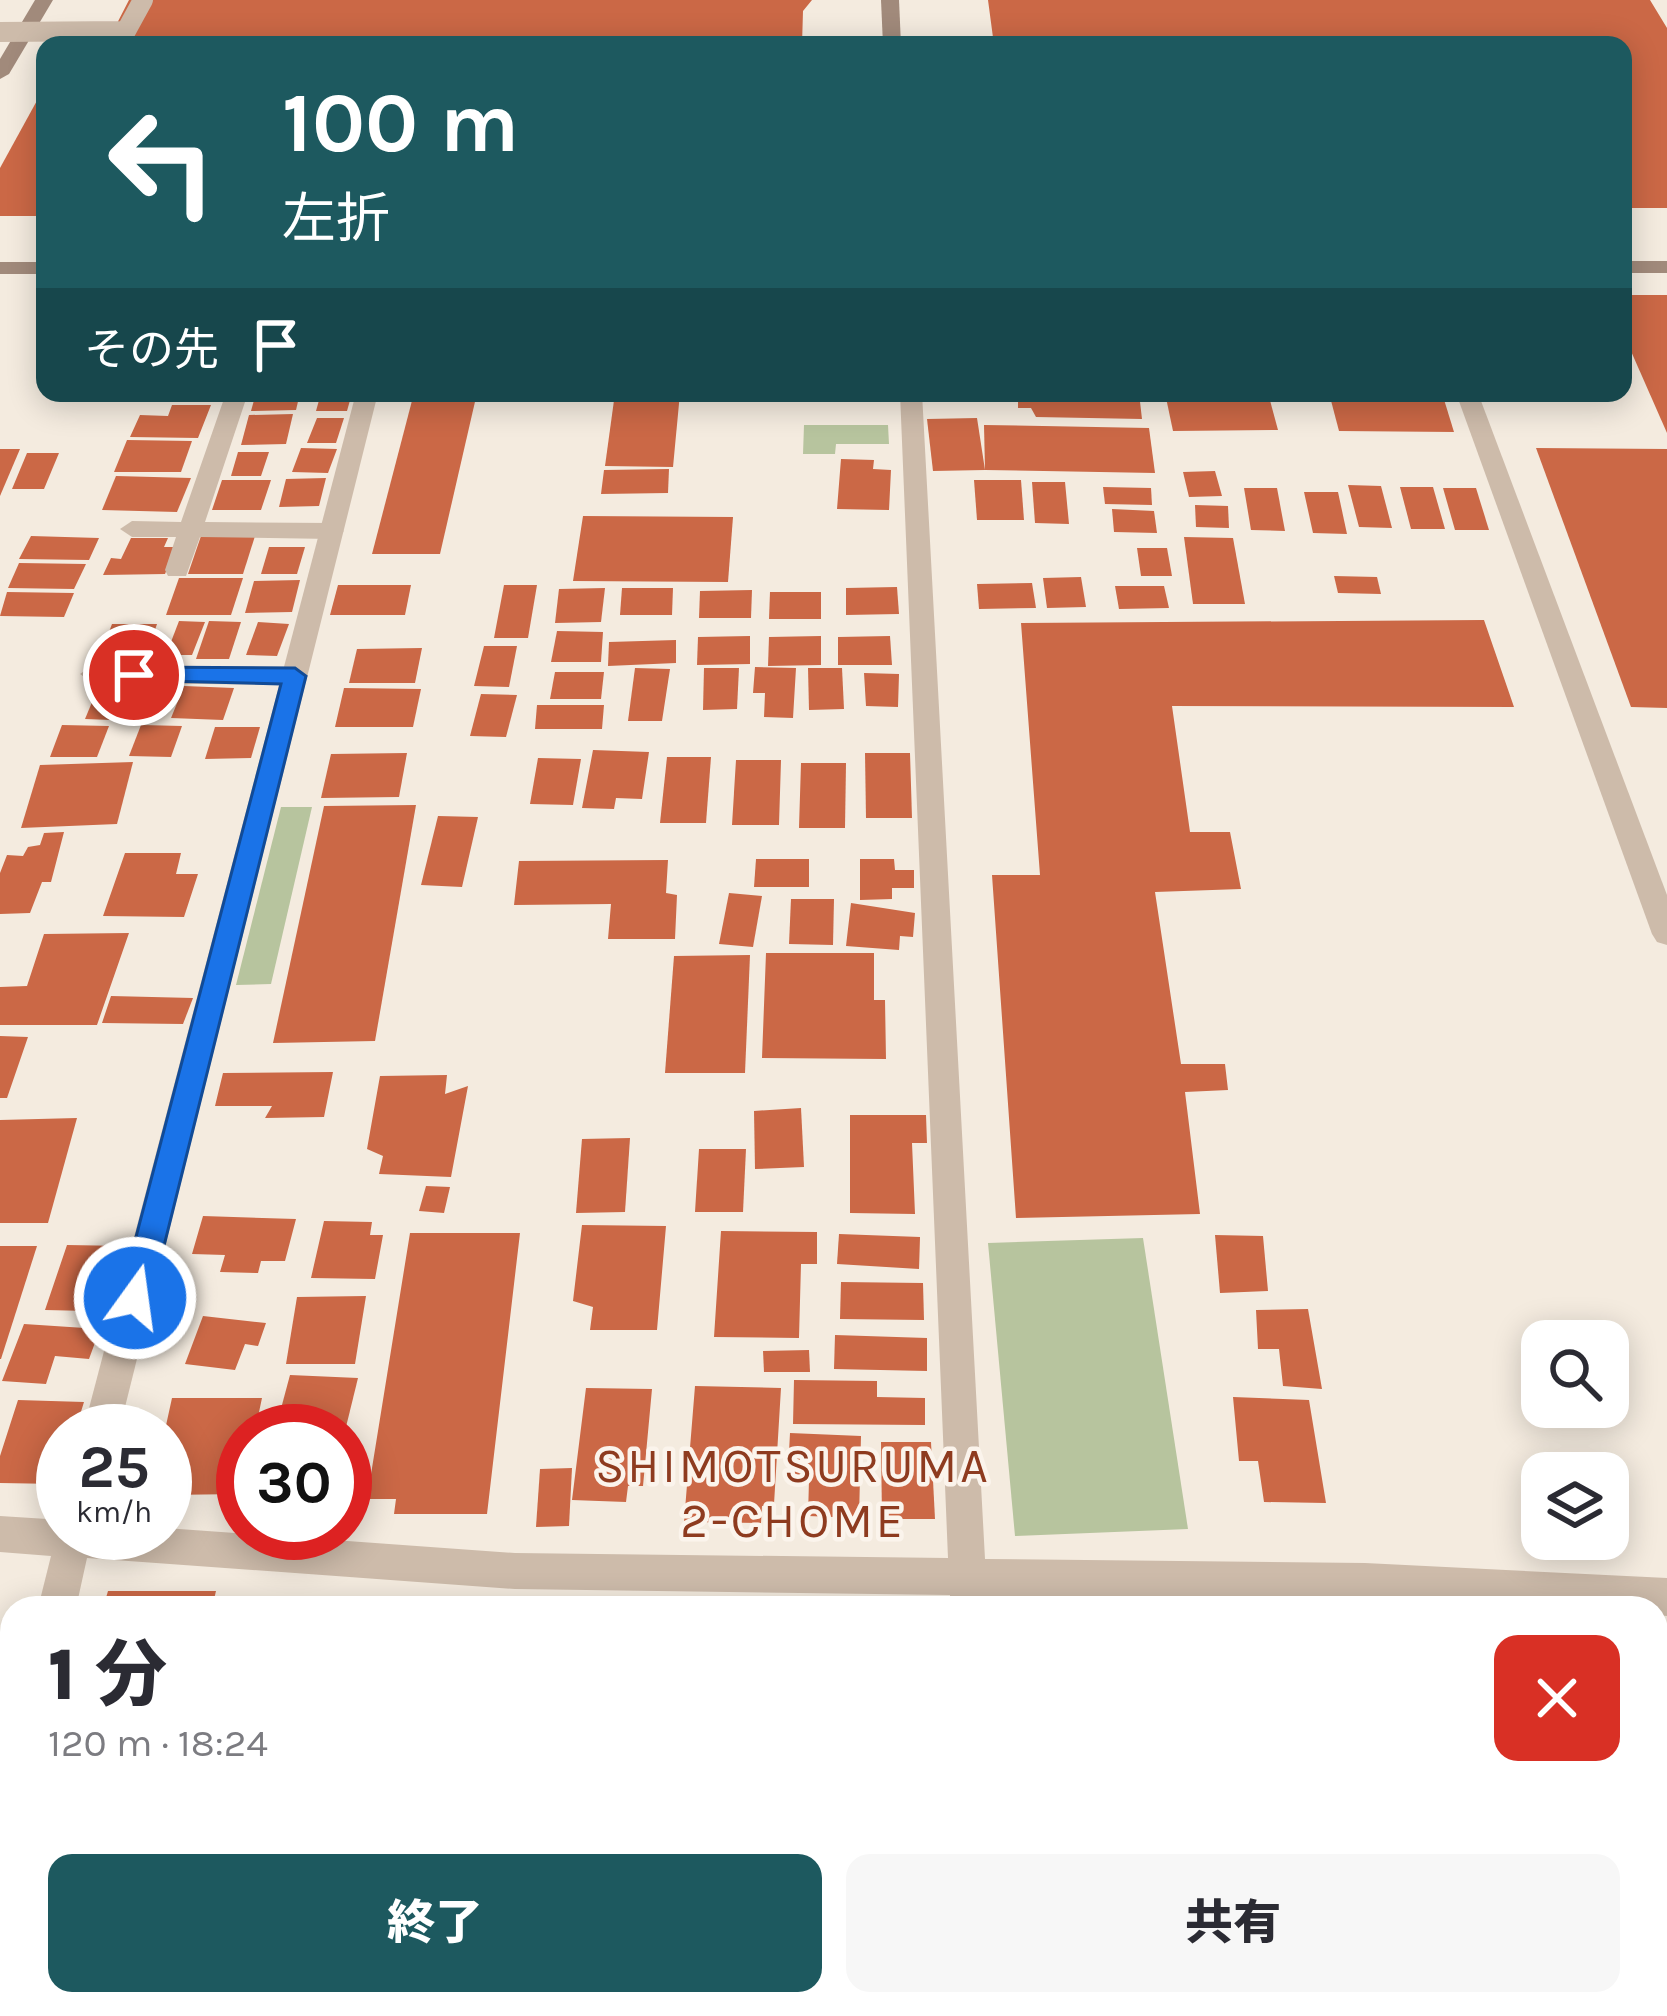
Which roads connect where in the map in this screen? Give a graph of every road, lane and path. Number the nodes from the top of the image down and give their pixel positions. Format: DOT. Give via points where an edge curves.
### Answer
graph roads {
  1 [pos="44,0"];
  2 [pos="143,0"];
  3 [pos="890,0"];
  4 [pos="0,32"];
  5 [pos="892,36"];
  6 [pos="0,74"];
  7 [pos="0,268"];
  8 [pos="36,268"];
  9 [pos="1632,268"];
  10 [pos="1667,268"];
  11 [pos="234,402"];
  12 [pos="366,402"];
  13 [pos="911,402"];
  14 [pos="1470,402"];
  15 [pos="132,529"];
  16 [pos="190,530"];
  17 [pos="332,531"];
  18 [pos="176,570"];
  19 [pos="93,674"];
  20 [pos="295,676"];
  21 [pos="1667,934"];
  22 [pos="108,1404"];
  23 [pos="0,1534"];
  24 [pos="36,1535"];
  25 [pos="192,1545"];
  26 [pos="69,1560"];
  27 [pos="969,1594"];
  28 [pos="60,1596"];
  29 [pos="1647,1596"];
  1 -- 6 [label="street"];
  2 -- 4 [label="street, bridge" via="126,31"];
  3 -- 5 [label="street"];
  7 -- 8 [label="street"];
  9 -- 10 [label="street"];
  11 -- 16 [label="street"];
  12 -- 17 [label="street"];
  13 -- 27 [label="street"];
  14 -- 21 [label="street"];
  15 -- 16 [label="street"];
  16 -- 17 [label="street"];
  16 -- 18 [label="street"];
  17 -- 20 [label="street"];
  19 -- 20 [label="street"];
  20 -- 22 [label="street"];
  23 -- 24 [label="street"];
  25 -- 27 [label="street"];
  26 -- 28 [label="street"];
  27 -- 29 [label="street" via="1365,1582"];
}
